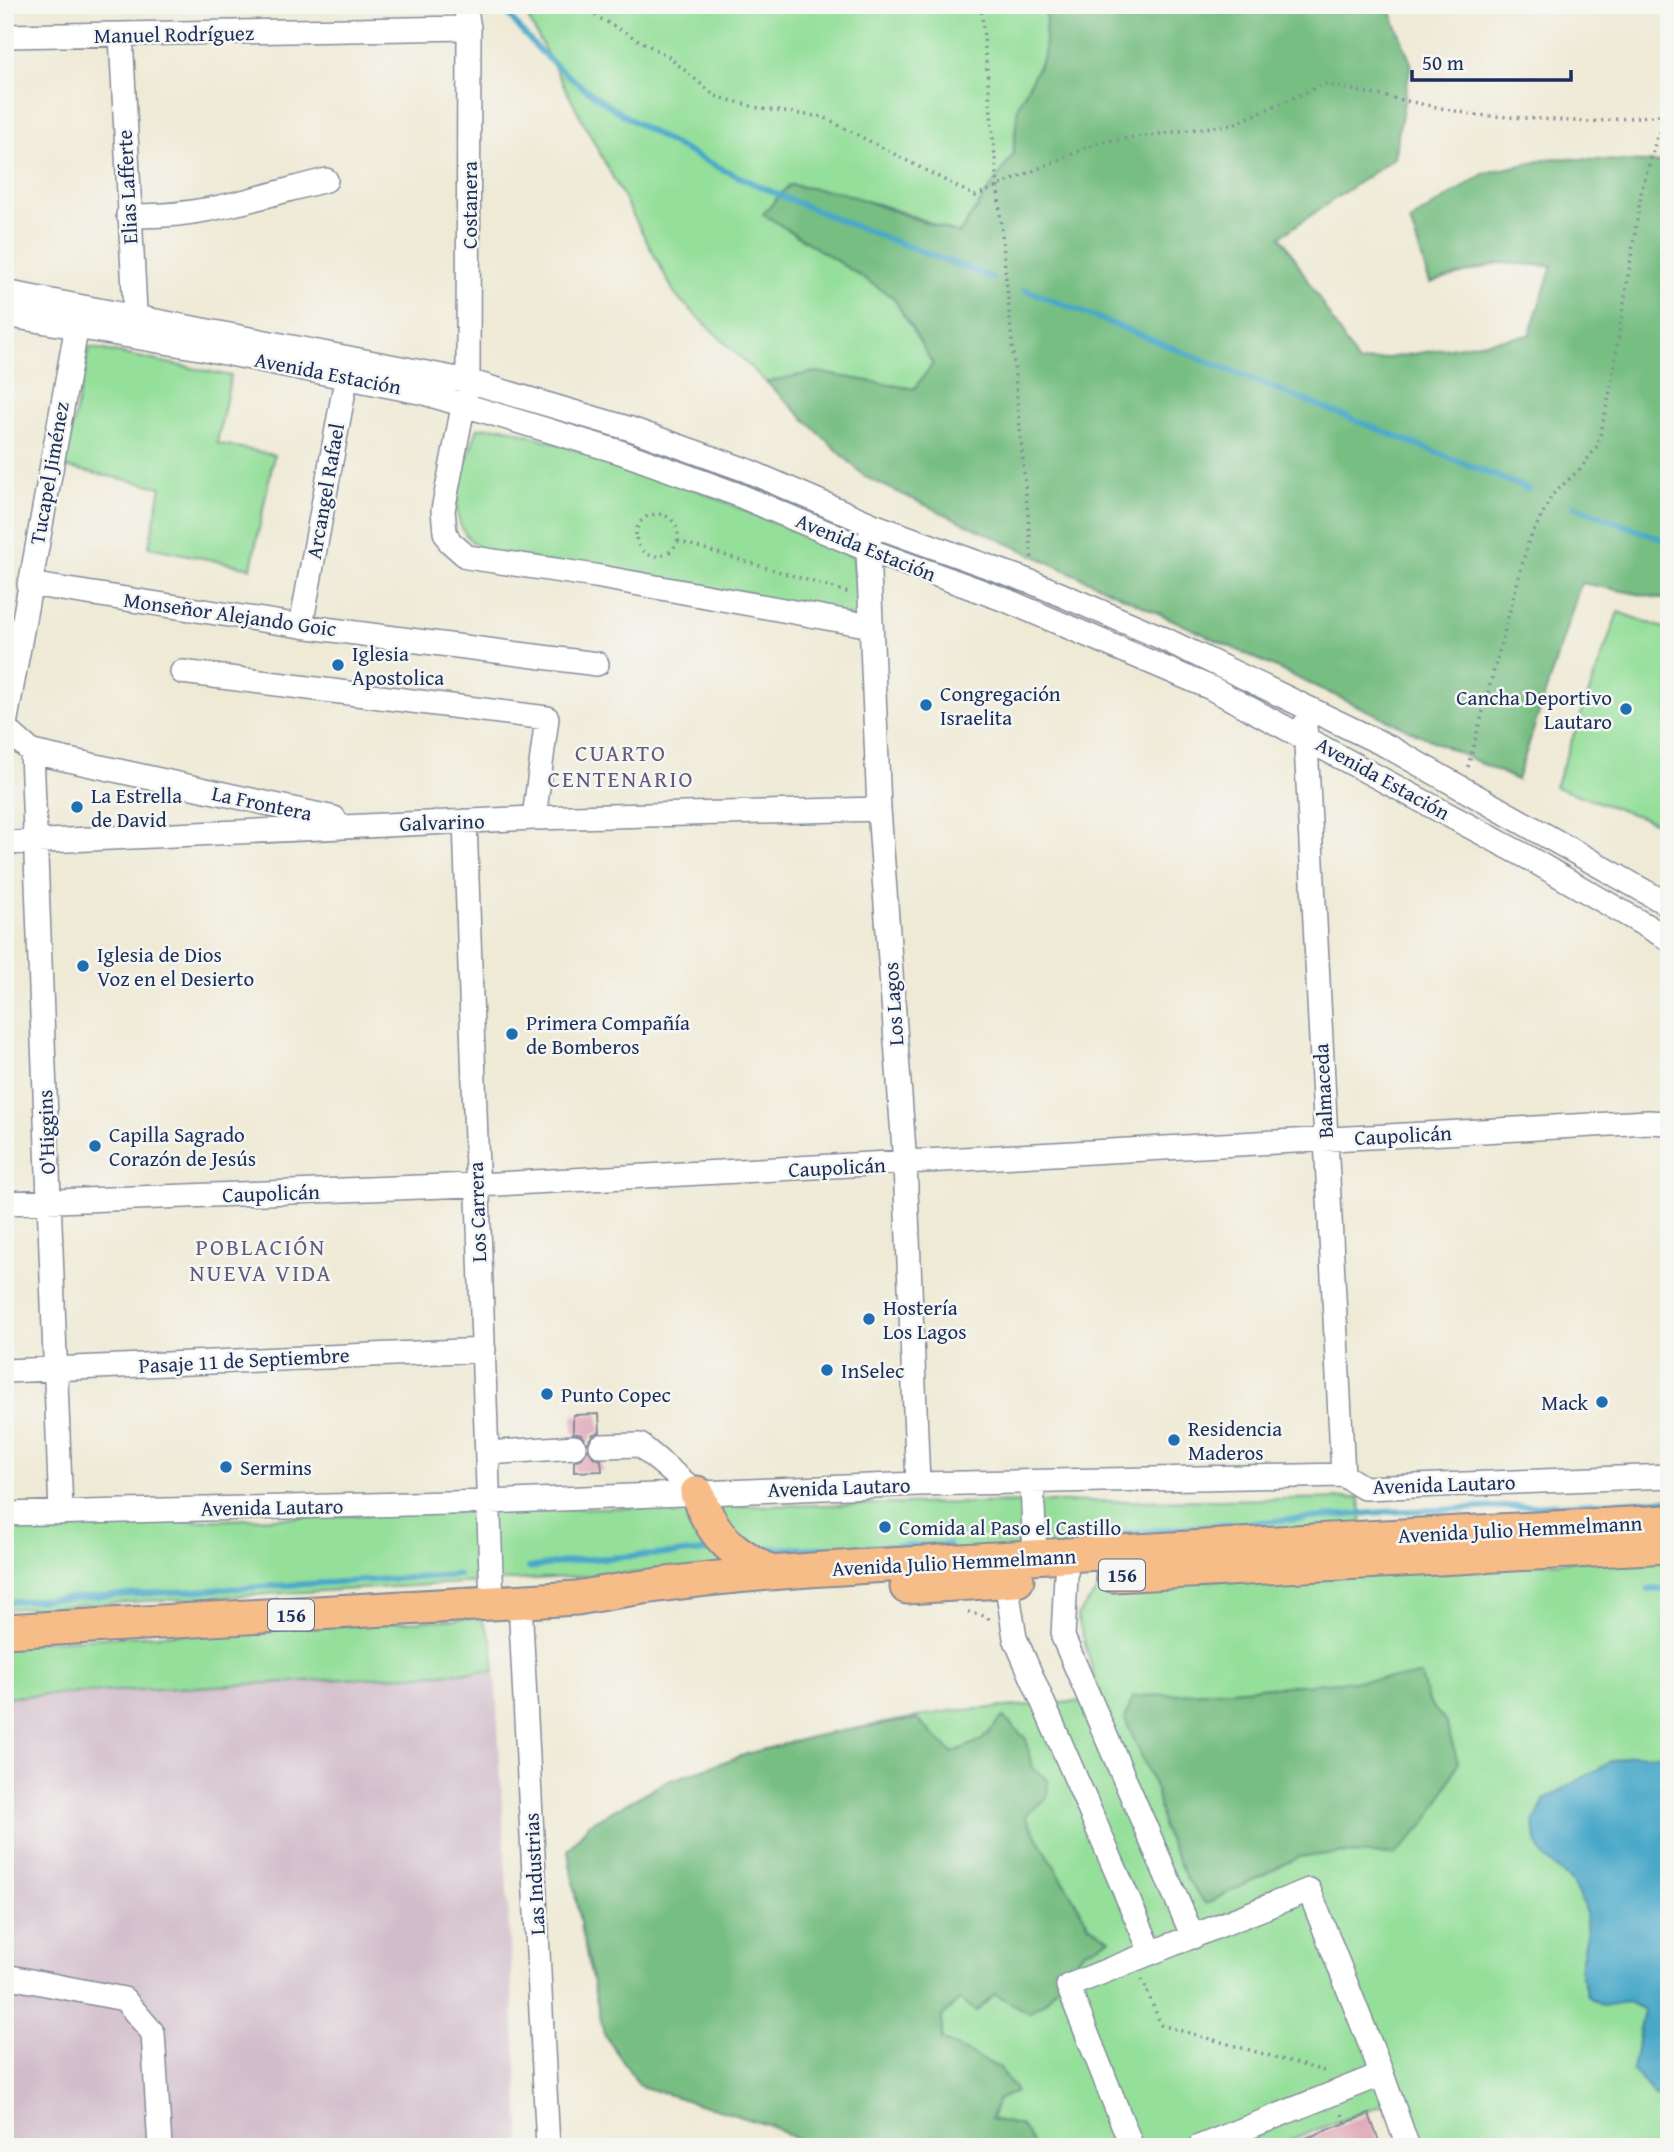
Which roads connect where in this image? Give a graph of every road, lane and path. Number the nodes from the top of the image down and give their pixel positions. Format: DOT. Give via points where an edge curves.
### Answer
graph roads {
  1 [pos="465,5"];
  2 [pos="576,5"];
  3 [pos="981,5"];
  4 [pos="469,28"];
  5 [pos="121,35"];
  6 [pos="5,36"];
  7 [pos="1669,114"];
  8 [pos="1669,121"];
  9 [pos="326,180"];
  10 [pos="1000,185"];
  11 [pos="128,215"];
  12 [pos="5,292"];
  13 [pos="5,315"];
  14 [pos="79,316"];
  15 [pos="136,327"];
  16 [pos="348,367"];
  17 [pos="468,381"];
  18 [pos="465,406"];
  19 [pos="873,525"];
  20 [pos="678,541"];
  21 [pos="868,550"];
  22 [pos="1034,583"];
  23 [pos="29,584"];
  24 [pos="870,599"];
  25 [pos="871,625"];
  26 [pos="301,626"];
  27 [pos="597,664"];
  28 [pos="182,672"];
  29 [pos="1305,707"];
  30 [pos="5,726"];
  31 [pos="1305,736"];
  32 [pos="32,752"];
  33 [pos="1462,787"];
  34 [pos="879,809"];
  35 [pos="1450,815"];
  36 [pos="534,818"];
  37 [pos="465,821"];
  38 [pos="364,825"];
  39 [pos="35,842"];
  40 [pos="5,843"];
  41 [pos="1669,905"];
  42 [pos="1669,939"];
  43 [pos="1669,1123"];
  44 [pos="1326,1139"];
  45 [pos="905,1164"];
  46 [pos="476,1185"];
  47 [pos="49,1200"];
  48 [pos="5,1203"];
  49 [pos="484,1350"];
  50 [pos="55,1368"];
  51 [pos="5,1371"];
  52 [pos="601,1446"];
  53 [pos="574,1447"];
  54 [pos="487,1453"];
  55 [pos="1343,1475"];
  56 [pos="1669,1476"];
  57 [pos="1032,1482"];
  58 [pos="918,1484"];
  59 [pos="698,1493"];
  60 [pos="489,1502"];
  61 [pos="61,1513"];
  62 [pos="5,1514"];
  63 [pos="1669,1522"];
  64 [pos="1669,1546"];
  65 [pos="1035,1566"];
  66 [pos="771,1573"];
  67 [pos="577,1598"];
  68 [pos="506,1603"];
  69 [pos="5,1631"];
  70 [pos="1194,1937"];
  71 [pos="1151,1952"];
  72 [pos="5,1976"];
  73 [pos="1382,2074"];
  74 [pos="160,2147"];
  75 [pos="548,2147"];
  76 [pos="1132,2147"];
  77 [pos="1199,2147"];
  78 [pos="1408,2147"];
  1 -- 4 [label="street, Costanera"];
  2 -- 10 [label="path" via="669,57 715,96 762,109 823,117 975,196"];
  3 -- 10 [label="path"];
  4 -- 5 [label="street, Manuel Rodríguez"];
  4 -- 17 [label="street, Costanera"];
  5 -- 6 [label="street, Manuel Rodríguez"];
  5 -- 11 [label="street, Elias Lafferte"];
  7 -- 10 [label="path" via="1590,122 1475,115 1324,84 1234,124 1100,142"];
  8 -- 33 [label="path" via="1657,137 1642,188 1598,444 1552,495 1528,542"];
  9 -- 11 [label="street" via="207,210 154,217"];
  10 -- 22 [label="path"];
  11 -- 15 [label="street, Elias Lafferte"];
  12 -- 14 [label="street, Avenida Estación"];
  13 -- 14 [label="street, Avenida Estación"];
  14 -- 15 [label="street, Avenida Estación"];
  14 -- 23 [label="street, Tucapel Jiménez"];
  15 -- 16 [label="street, Avenida Estación"];
  16 -- 17 [label="street, Avenida Estación"];
  16 -- 18 [label="street, Avenida Estación"];
  16 -- 26 [label="street, Arcangel Rafael"];
  17 -- 18 [label="street, Costanera"];
  17 -- 19 [label="street, Avenida Estación" via="644,433 746,470"];
  18 -- 21 [label="street, Avenida Estación" via="633,457"];
  18 -- 25 [label="street, Costanera" via="442,521 450,542 467,557"];
  19 -- 21 [label="street, Los Lagos"];
  19 -- 22 [label="street, Avenida Estación"];
  20 -- 20 [label="path" via="674,522 662,514 648,515 636,532 643,551 655,556 668,553"];
  20 -- 24 [label="path"];
  21 -- 24 [label="street, Los Lagos"];
  21 -- 31 [label="street, Avenida Estación" via="1008,601 1211,688"];
  22 -- 29 [label="street, Avenida Estación"];
  23 -- 26 [label="street, Monseñor Alejando Goic"];
  23 -- 30 [label="street, Tucapel Jiménez"];
  24 -- 25 [label="street, Los Lagos"];
  25 -- 34 [label="street, Los Lagos"];
  26 -- 27 [label="street, Monseñor Alejando Goic"];
  28 -- 36 [label="street" via="547,718"];
  29 -- 31 [label="street, Balmaceda"];
  29 -- 33 [label="street, Avenida Estación"];
  30 -- 32 [label="street, La Frontera"];
  31 -- 35 [label="street, Avenida Estación"];
  31 -- 44 [label="street, Balmaceda"];
  32 -- 38 [label="street, La Frontera"];
  32 -- 39 [label="street, O'Higgins"];
  33 -- 35 [label="street"];
  33 -- 41 [label="street, Avenida Estación"];
  34 -- 36 [label="street, Galvarino"];
  34 -- 45 [label="street, Los Lagos"];
  35 -- 42 [label="street, Avenida Estación"];
  36 -- 37 [label="street, Galvarino"];
  37 -- 38 [label="street, Galvarino"];
  37 -- 46 [label="street, Los Carrera"];
  38 -- 39 [label="street, Galvarino"];
  39 -- 40 [label="street, Galvarino"];
  39 -- 47 [label="street, O'Higgins"];
  43 -- 44 [label="street, Caupolicán"];
  44 -- 45 [label="street, Caupolicán"];
  44 -- 55 [label="street, Balmaceda"];
  45 -- 46 [label="street, Caupolicán"];
  45 -- 58 [label="street, Los Lagos"];
  46 -- 47 [label="street, Caupolicán"];
  46 -- 49 [label="street, Los Carrera"];
  47 -- 48 [label="street, Caupolicán"];
  47 -- 50 [label="street, O'Higgins"];
  49 -- 50 [label="street, Pasaje 11 de Septiembre"];
  49 -- 54 [label="street, Los Carrera"];
  50 -- 51 [label="street, Pasaje 11 de Septiembre"];
  50 -- 61 [label="street, O'Higgins"];
  52 -- 59 [label="street" via="640,1445"];
  53 -- 54 [label="street"];
  54 -- 60 [label="street, Los Carrera"];
  55 -- 56 [label="street, Avenida Lautaro" via="1364,1488"];
  55 -- 57 [label="street, Avenida Lautaro"];
  57 -- 58 [label="street, Avenida Lautaro"];
  57 -- 65 [label="street"];
  58 -- 59 [label="street, Avenida Lautaro"];
  59 -- 60 [label="street, Avenida Lautaro"];
  59 -- 66 [label="highway" via="706,1517 722,1541"];
  60 -- 61 [label="street, Avenida Lautaro"];
  60 -- 68 [label="street, Los Carrera"];
  61 -- 62 [label="street, Avenida Lautaro"];
  63 -- 65 [label="highway, Avenida Julio Hemmelmann / 156"];
  64 -- 65 [label="highway, Avenida Julio Hemmelmann / 156"];
  65 -- 66 [label="highway, Avenida Julio Hemmelmann / 156"];
  65 -- 67 [label="highway, Avenida Julio Hemmelmann / 156" via="631,1604"];
  65 -- 70 [label="street"];
  65 -- 71 [label="street" via="1015,1638"];
  66 -- 67 [label="highway, Avenida Julio Hemmelmann / 156"];
  67 -- 68 [label="highway, Avenida Julio Hemmelmann / 156"];
  68 -- 69 [label="highway, Avenida Julio Hemmelmann / 156"];
  68 -- 75 [label="street, Las Industrias"];
  70 -- 71 [label="street"];
  70 -- 73 [label="street" via="1309,1890"];
  71 -- 76 [label="street" via="1068,1986"];
  72 -- 74 [label="street" via="124,1999 153,2033"];
  73 -- 77 [label="street"];
  73 -- 78 [label="street"];
}
